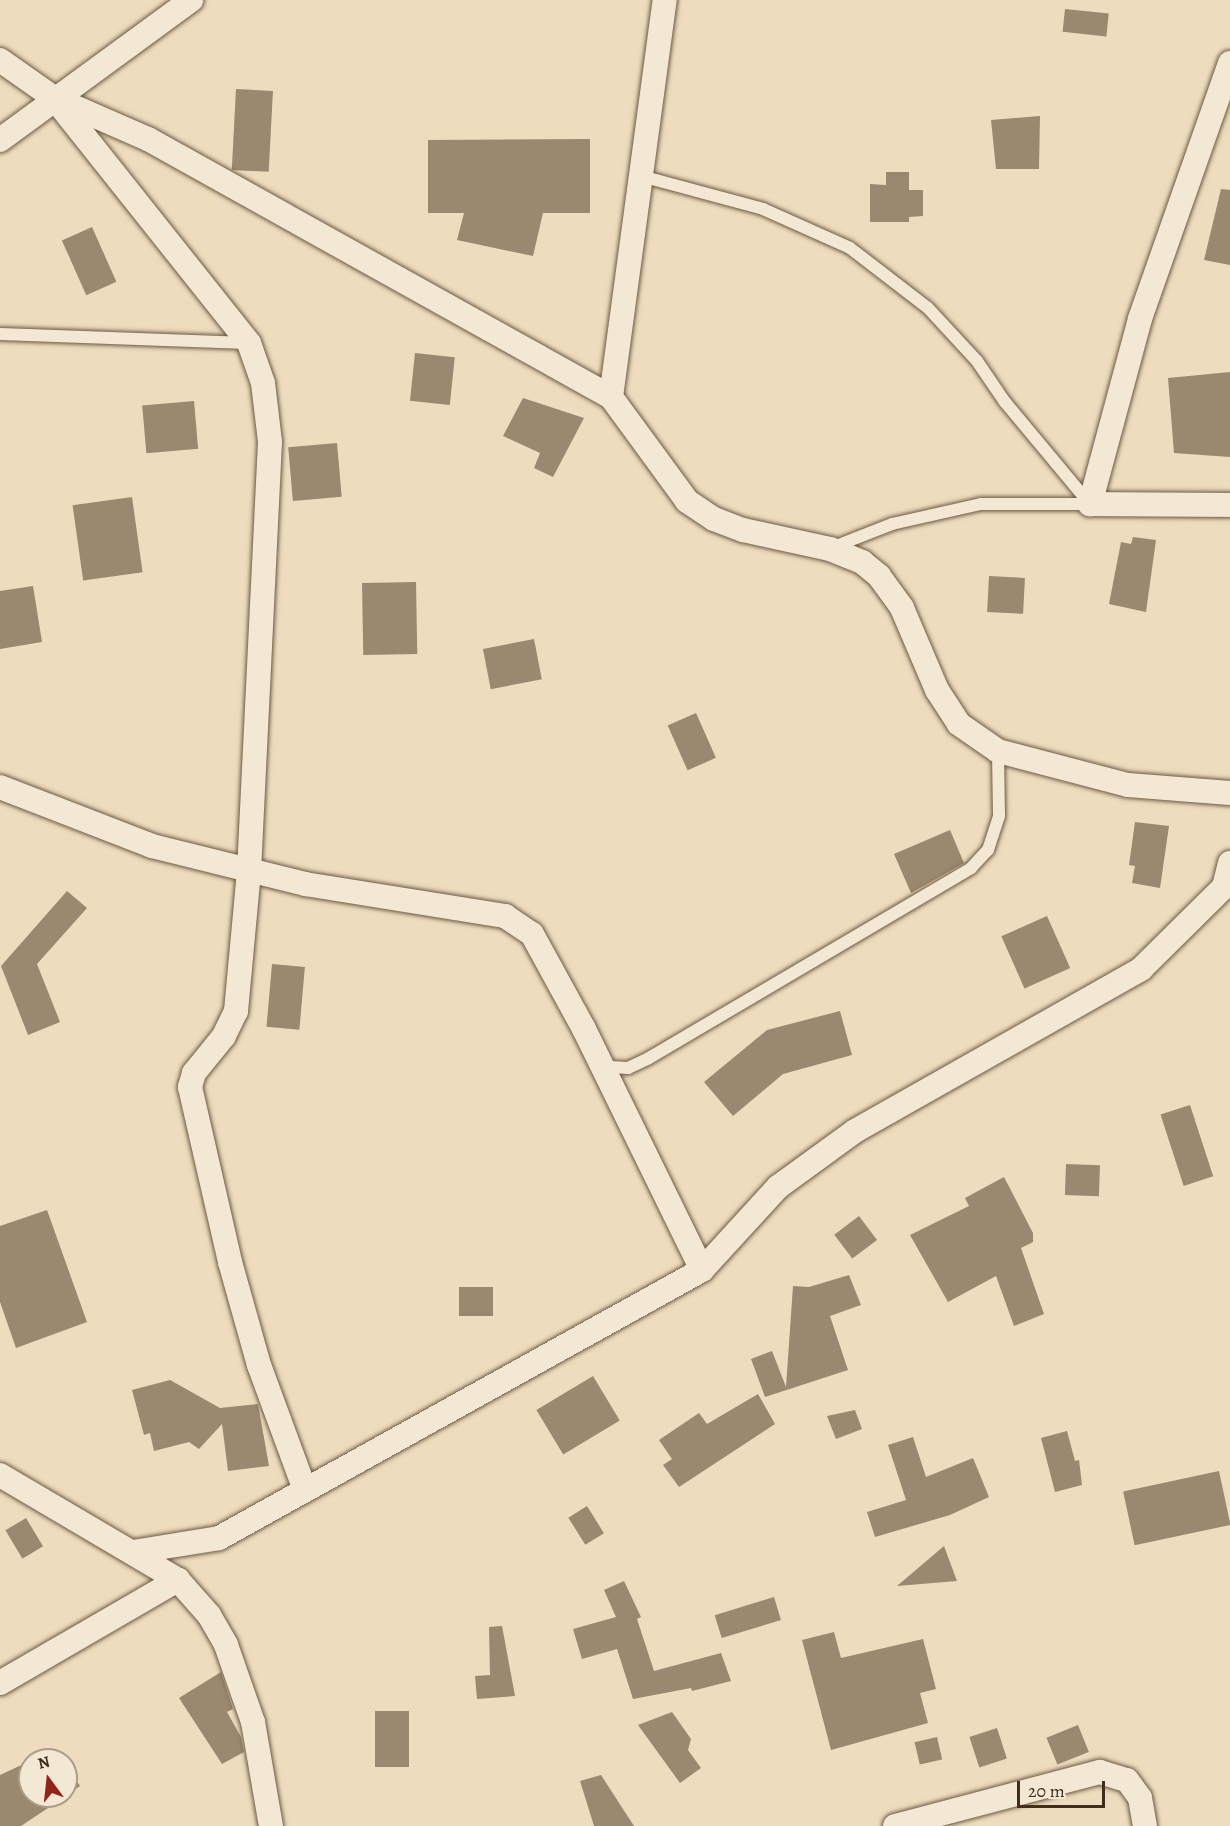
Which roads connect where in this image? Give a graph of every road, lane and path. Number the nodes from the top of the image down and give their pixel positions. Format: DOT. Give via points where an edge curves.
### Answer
graph roads {
  1 [pos="191,0"];
  2 [pos="665,0"];
  3 [pos="0,60"];
  4 [pos="1230,63"];
  5 [pos="54,98"];
  6 [pos="0,140"];
  7 [pos="641,176"];
  8 [pos="0,334"];
  9 [pos="249,343"];
  10 [pos="611,397"];
  11 [pos="1090,504"];
  12 [pos="1230,505"];
  13 [pos="830,549"];
  14 [pos="998,751"];
  15 [pos="0,787"];
  16 [pos="1230,793"];
  17 [pos="1230,863"];
  18 [pos="249,871"];
  19 [pos="597,1057"];
  20 [pos="702,1270"];
  21 [pos="0,1475"];
  22 [pos="305,1490"];
  23 [pos="134,1552"];
  24 [pos="178,1580"];
  25 [pos="0,1683"];
  26 [pos="271,1826"];
  27 [pos="895,1826"];
  28 [pos="1145,1826"];
  1 -- 5 [label="street"];
  2 -- 7 [label="street"];
  3 -- 5 [label="street"];
  4 -- 11 [label="street" via="1140,319"];
  5 -- 6 [label="street"];
  5 -- 9 [label="street"];
  5 -- 10 [label="street" via="148,139"];
  7 -- 10 [label="street"];
  7 -- 11 [label="lane" via="763,208 850,248 936,317 977,361 1005,402"];
  8 -- 9 [label="lane"];
  9 -- 18 [label="street" via="263,383 270,442"];
  10 -- 13 [label="street" via="687,501 742,530"];
  11 -- 12 [label="street"];
  11 -- 13 [label="lane" via="981,504 892,524"];
  13 -- 14 [label="street" via="862,562 879,576 902,608 937,690 954,715"];
  14 -- 16 [label="street" via="1138,787"];
  14 -- 19 [label="lane" via="999,816 988,850 971,868 649,1058 628,1068 610,1067"];
  15 -- 18 [label="street" via="152,846"];
  17 -- 20 [label="street" via="1224,887 1141,969 855,1131 778,1187"];
  18 -- 19 [label="street" via="305,884 505,916 532,934"];
  18 -- 22 [label="street" via="236,1011 224,1036 194,1073 190,1087 233,1274 259,1365"];
  19 -- 20 [label="street"];
  20 -- 22 [label="street"];
  21 -- 23 [label="street"];
  22 -- 23 [label="street" via="219,1538"];
  23 -- 24 [label="street"];
  24 -- 25 [label="street"];
  24 -- 26 [label="street" via="209,1615 226,1645 253,1722"];
  27 -- 28 [label="street" via="1100,1772 1126,1780 1140,1798"];
}
